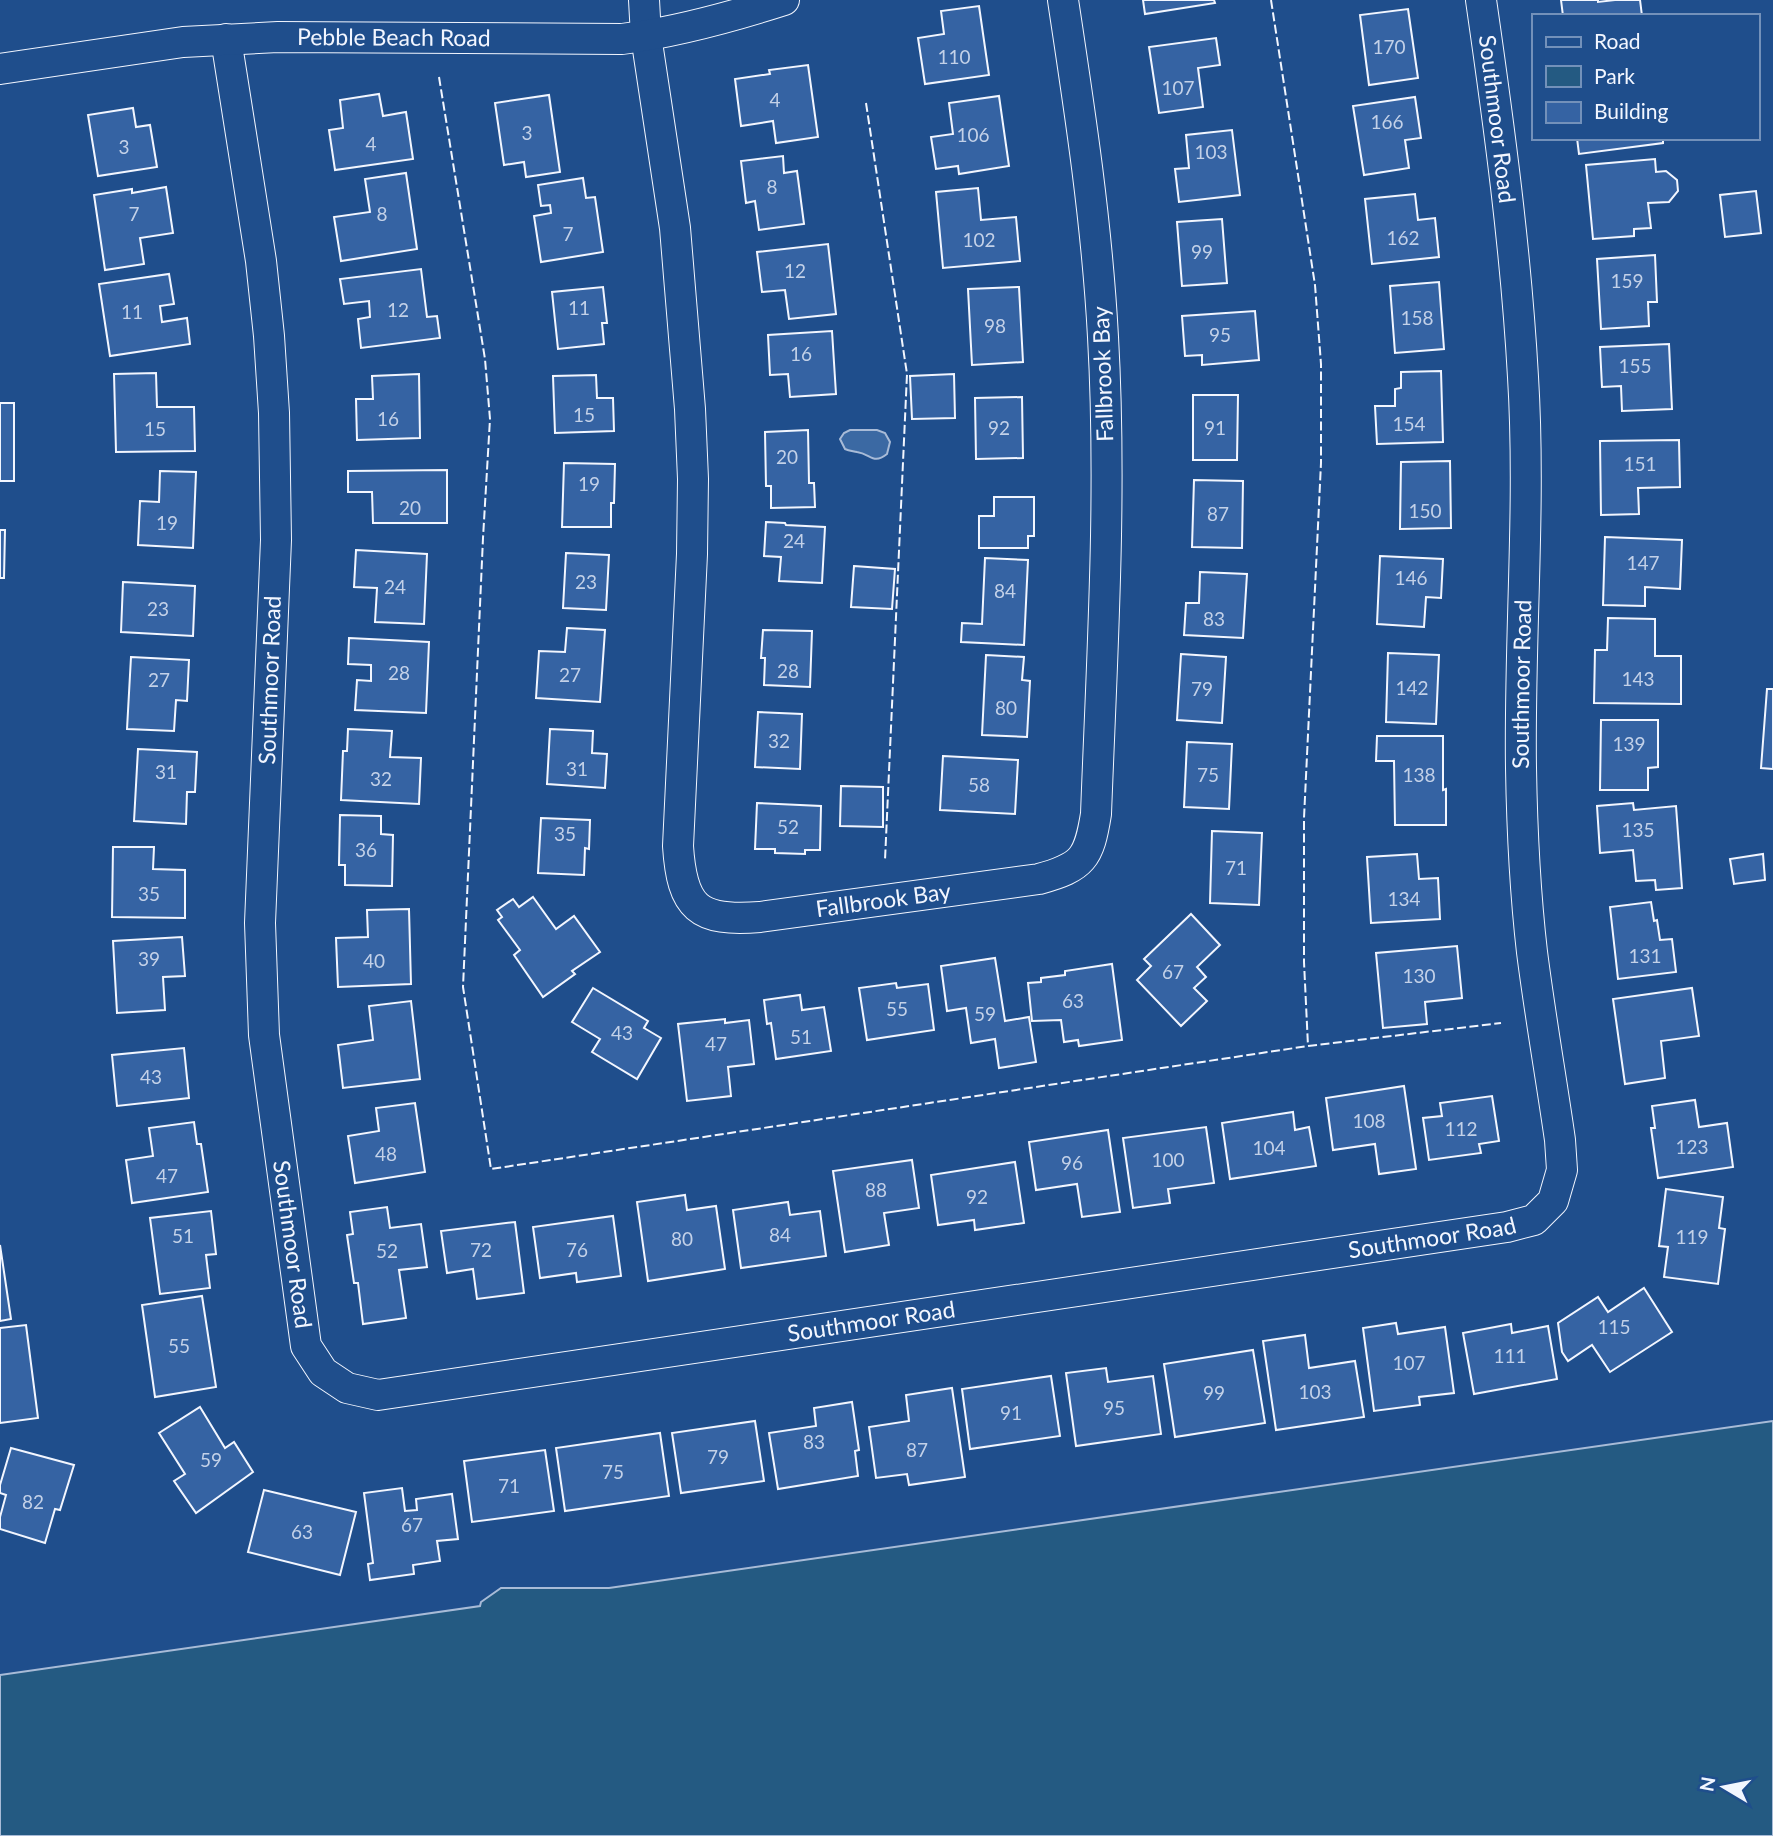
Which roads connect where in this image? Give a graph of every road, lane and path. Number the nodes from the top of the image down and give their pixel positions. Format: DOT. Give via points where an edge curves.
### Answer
graph roads {
  1 [pos="644,0"];
  2 [pos="784,0"];
  3 [pos="1063,0"];
  4 [pos="1481,0"];
  5 [pos="646,36"];
  6 [pos="226,38"];
  7 [pos="0,69"];
  1 -- 5 [label="street"];
  2 -- 5 [label="street, Pebble Beach Road"];
  3 -- 5 [label="street, Fallbrook Bay" via="1084,139 1104,350 1106,533 1096,814 1089,848 1073,866 1039,879 760,917 713,916 699,909 683,886 679,869 692,554 691,421 675,228"];
  4 -- 6 [label="street, Southmoor Road" via="1503,150 1524,379 1524,860 1532,953 1562,1160 1553,1201 1534,1220 1507,1227 378,1395 347,1388 323,1372 306,1346 264,1035 260,923 276,540 274,413 261,261"];
  5 -- 6 [label="street, Pebble Beach Road" via="597,40"];
  6 -- 7 [label="street, Pebble Beach Road"];
}
